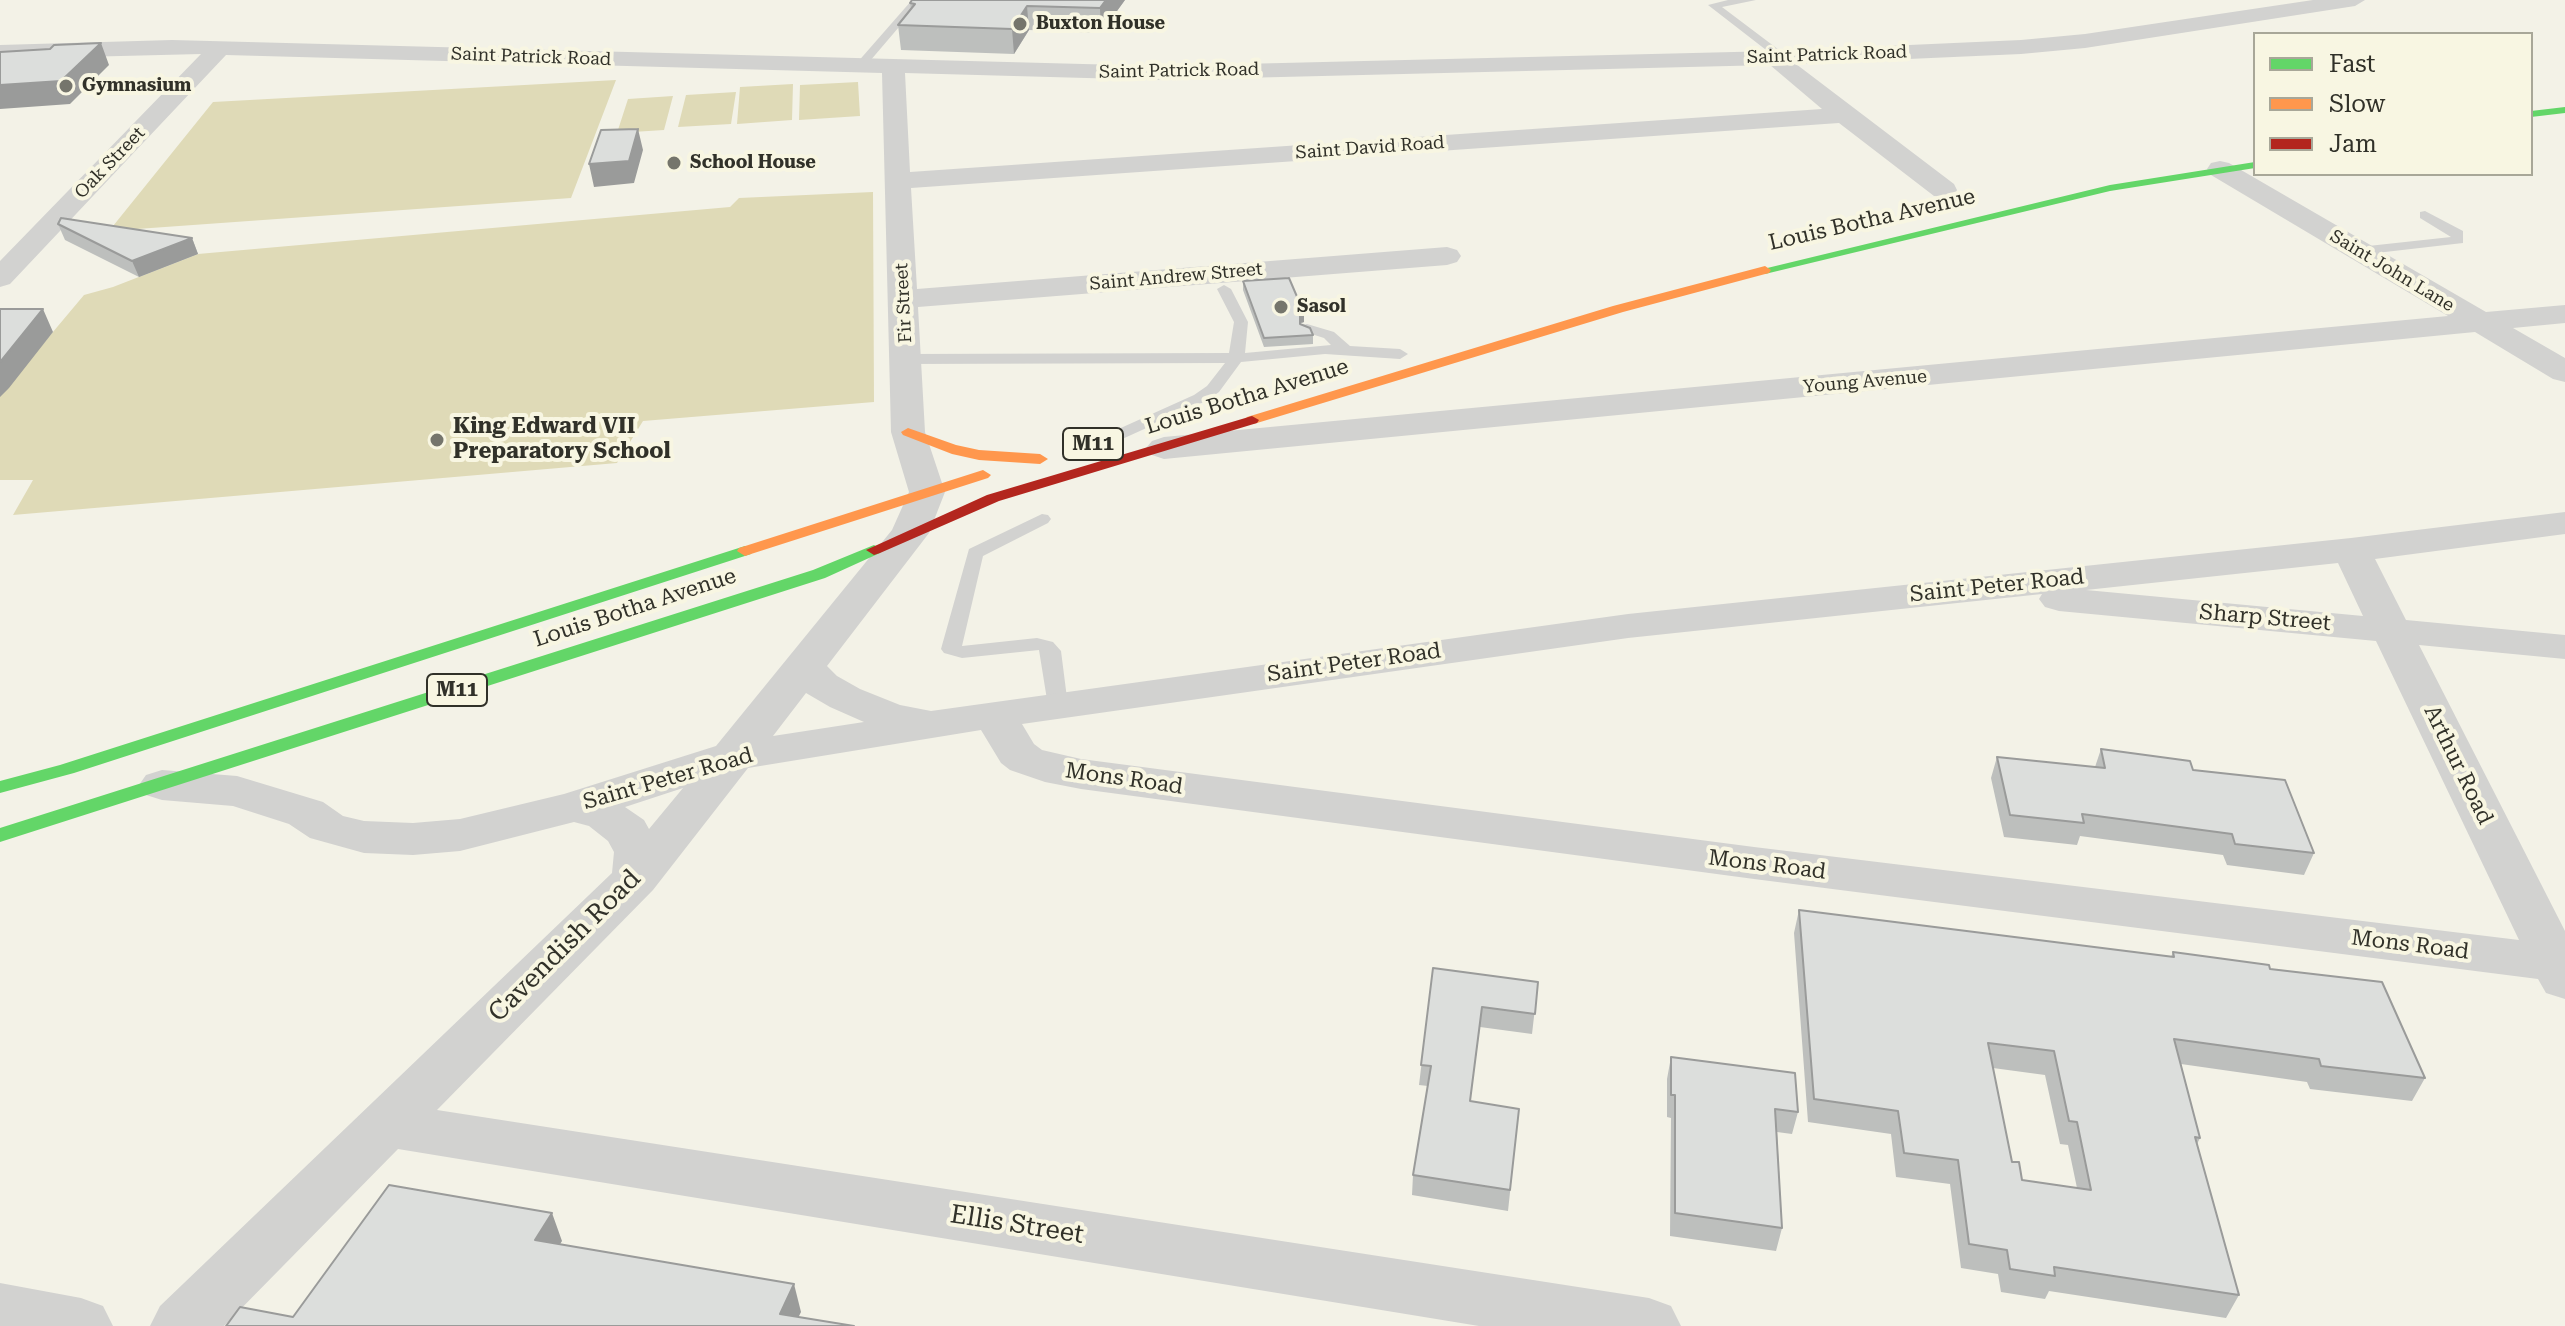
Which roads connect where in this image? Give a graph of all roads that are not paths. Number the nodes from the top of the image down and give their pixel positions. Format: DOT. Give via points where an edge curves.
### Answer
graph roads {
  1 [pos="917,0"];
  2 [pos="1751,0"];
  3 [pos="2355,0"];
  4 [pos="2295,11"];
  5 [pos="2333,28"];
  6 [pos="220,48"];
  7 [pos="0,52"];
  8 [pos="1779,58"];
  9 [pos="860,66"];
  10 [pos="893,67"];
  11 [pos="2565,110"];
  12 [pos="2533,114"];
  13 [pos="1844,115"];
  14 [pos="2565,126"];
  15 [pos="2533,131"];
  16 [pos="2253,151"];
  17 [pos="2253,165"];
  18 [pos="2220,169"];
  19 [pos="896,181"];
  20 [pos="1944,190"];
  21 [pos="2425,215"];
  22 [pos="2359,251"];
  23 [pos="1447,256"];
  24 [pos="0,278"];
  25 [pos="1224,289"];
  26 [pos="904,299"];
  27 [pos="1551,310"];
  28 [pos="2565,314"];
  29 [pos="2479,323"];
  30 [pos="1307,328"];
  31 [pos="1345,350"];
  32 [pos="1408,352"];
  33 [pos="1236,358"];
  34 [pos="907,359"];
  35 [pos="1355,368"];
  36 [pos="2565,372"];
  37 [pos="1217,408"];
  38 [pos="908,432"];
  39 [pos="1102,442"];
  40 [pos="1164,448"];
  41 [pos="927,492"];
  42 [pos="1042,519"];
  43 [pos="2565,523"];
  44 [pos="910,533"];
  45 [pos="2351,550"];
  46 [pos="1966,590"];
  47 [pos="2391,630"];
  48 [pos="2565,647"];
  49 [pos="804,667"];
  50 [pos="1058,706"];
  51 [pos="994,715"];
  52 [pos="939,725"];
  53 [pos="733,756"];
  54 [pos="162,785"];
  55 [pos="0,787"];
  56 [pos="574,807"];
  57 [pos="0,835"];
  58 [pos="636,878"];
  59 [pos="2562,969"];
  60 [pos="385,1124"];
  61 [pos="0,1310"];
  62 [pos="81,1326"];
  63 [pos="182,1326"];
  64 [pos="1649,1326"];
  1 -- 9 [label="lane"];
  2 -- 8 [label="lane" via="1713,5"];
  3 -- 4 [label="street, Saint Patrick Road"];
  4 -- 5 [label="street"];
  4 -- 8 [label="street, Saint Patrick Road" via="2060,44"];
  6 -- 7 [label="street, Saint Patrick Road"];
  6 -- 9 [label="street, Saint Patrick Road"];
  6 -- 24 [label="street, Oak Street"];
  8 -- 10 [label="street, Saint Patrick Road" via="1159,73"];
  8 -- 13 [label="street"];
  9 -- 10 [label="street, Saint Patrick Road"];
  10 -- 19 [label="street, Fir Street"];
  11 -- 12 [label="main road"];
  13 -- 19 [label="street, Saint David Road"];
  13 -- 20 [label="street"];
  14 -- 15 [label="main road"];
  16 -- 27 [label="main road, Louis Botha Avenue" via="2087,177"];
  17 -- 18 [label="main road, Louis Botha Avenue / M11"];
  18 -- 22 [label="street, Saint John Lane"];
  18 -- 40 [label="main road, Louis Botha Avenue / M11" via="2110,188 1720,281"];
  19 -- 26 [label="street, Fir Street"];
  21 -- 22 [label="lane" via="2458,234 2458,240"];
  22 -- 29 [label="street, Saint John Lane"];
  23 -- 26 [label="street, Saint Andrew Street"];
  25 -- 33 [label="lane" via="1249,332"];
  26 -- 34 [label="street, Fir Street"];
  28 -- 29 [label="street, Young Avenue"];
  29 -- 36 [label="street, Saint John Lane"];
  29 -- 40 [label="street, Young Avenue"];
  30 -- 31 [label="lane" via="1329,335"];
  31 -- 32 [label="lane"];
  31 -- 33 [label="lane"];
  32 -- 35 [label="main road, Louis Botha Avenue"];
  33 -- 34 [label="lane"];
  33 -- 39 [label="lane" via="1200,398"];
  34 -- 38 [label="street, Fir Street"];
  37 -- 39 [label="main road, Louis Botha Avenue / M11"];
  38 -- 41 [label="street, Fir Street"];
  38 -- 41 [label="main road, Louis Botha Avenue / M11" via="966,452 1047,457"];
  40 -- 44 [label="main road, Louis Botha Avenue / M11" via="993,498"];
  41 -- 44 [label="street"];
  41 -- 55 [label="main road, Louis Botha Avenue / M11"];
  42 -- 50 [label="lane" via="975,553 951,649 1046,646"];
  43 -- 45 [label="street, Saint Peter Road"];
  44 -- 49 [label="street, Cavendish Road"];
  44 -- 54 [label="main road, Louis Botha Avenue / M11" via="819,574"];
  45 -- 46 [label="street, Saint Peter Road"];
  45 -- 47 [label="street, Arthur Road"];
  46 -- 47 [label="street, Sharp Street"];
  46 -- 50 [label="street, Saint Peter Road" via="1628,626"];
  47 -- 48 [label="street, Sharp Street"];
  47 -- 59 [label="street, Arthur Road"];
  49 -- 52 [label="street" via="822,685 869,709"];
  49 -- 53 [label="street, Cavendish Road"];
  50 -- 51 [label="street, Saint Peter Road"];
  51 -- 52 [label="street, Saint Peter Road"];
  51 -- 59 [label="street, Mons Road" via="1026,760 1081,774"];
  52 -- 53 [label="street, Saint Peter Road"];
  53 -- 56 [label="street, Saint Peter Road"];
  53 -- 58 [label="street, Cavendish Road"];
  54 -- 56 [label="street, Saint Peter Road" via="237,791 306,813 327,827 401,839 460,835"];
  54 -- 57 [label="main road, Louis Botha Avenue / M11"];
  56 -- 58 [label="street" via="605,815 627,831 638,852"];
  58 -- 60 [label="street, Cavendish Road"];
  60 -- 63 [label="street, Cavendish Road"];
  60 -- 64 [label="street, Ellis Street"];
  61 -- 62 [label="street"];
}
